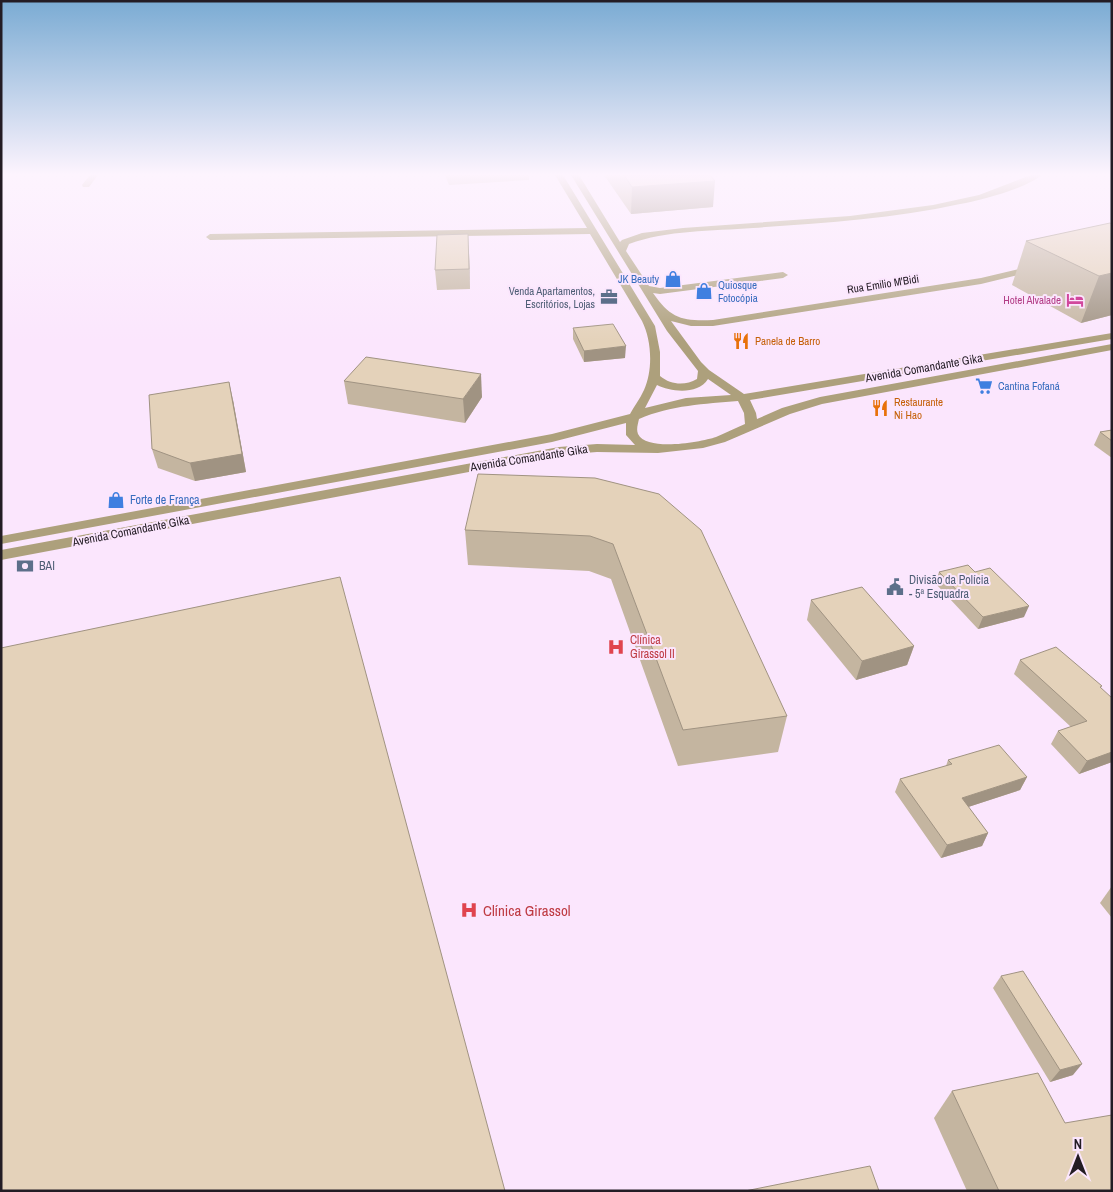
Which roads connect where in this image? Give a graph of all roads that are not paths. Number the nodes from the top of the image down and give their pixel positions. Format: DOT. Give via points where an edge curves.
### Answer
graph roads {
  1 [pos="593,231"];
  2 [pos="610,231"];
  3 [pos="616,231"];
  4 [pos="687,231"];
  5 [pos="651,234"];
  6 [pos="210,237"];
  7 [pos="622,250"];
  8 [pos="1046,266"];
  9 [pos="783,275"];
  10 [pos="648,292"];
  11 [pos="659,310"];
  12 [pos="713,323"];
  13 [pos="1112,336"];
  14 [pos="681,345"];
  15 [pos="1112,347"];
  16 [pos="703,371"];
  17 [pos="654,377"];
  18 [pos="741,397"];
  19 [pos="634,418"];
  20 [pos="751,425"];
  21 [pos="658,449"];
  22 [pos="1,540"];
  23 [pos="1,555"];
  1 -- 6 [label="street"];
  1 -- 17 [label="street" via="653,333"];
  2 -- 7 [label="street"];
  3 -- 5 [label="street" via="625,234"];
  4 -- 5 [label="street"];
  5 -- 7 [label="street" via="629,240"];
  7 -- 10 [label="street"];
  8 -- 12 [label="street, Rua Emilio M'Bidi" via="981,281"];
  9 -- 10 [label="street"];
  10 -- 11 [label="street"];
  11 -- 12 [label="street, Rua Emilio M'Bidi" via="682,322"];
  11 -- 14 [label="street"];
  12 -- 14 [label="street" via="687,330"];
  13 -- 18 [label="street, Avenida Comandante Gika"];
  14 -- 16 [label="street"];
  15 -- 20 [label="street, Avenida Comandante Gika" via="820,401"];
  16 -- 17 [label="street" via="702,380 683,387 665,385"];
  16 -- 18 [label="street"];
  17 -- 19 [label="street"];
  18 -- 19 [label="street, Avenida Comandante Gika" via="686,402 648,411"];
  18 -- 20 [label="street" via="752,413"];
  19 -- 21 [label="street" via="630,430 632,436"];
  19 -- 22 [label="street, Avenida Comandante Gika" via="552,438"];
  20 -- 21 [label="street, Avenida Comandante Gika" via="703,444"];
  21 -- 23 [label="street, Avenida Comandante Gika" via="558,451"];
}
